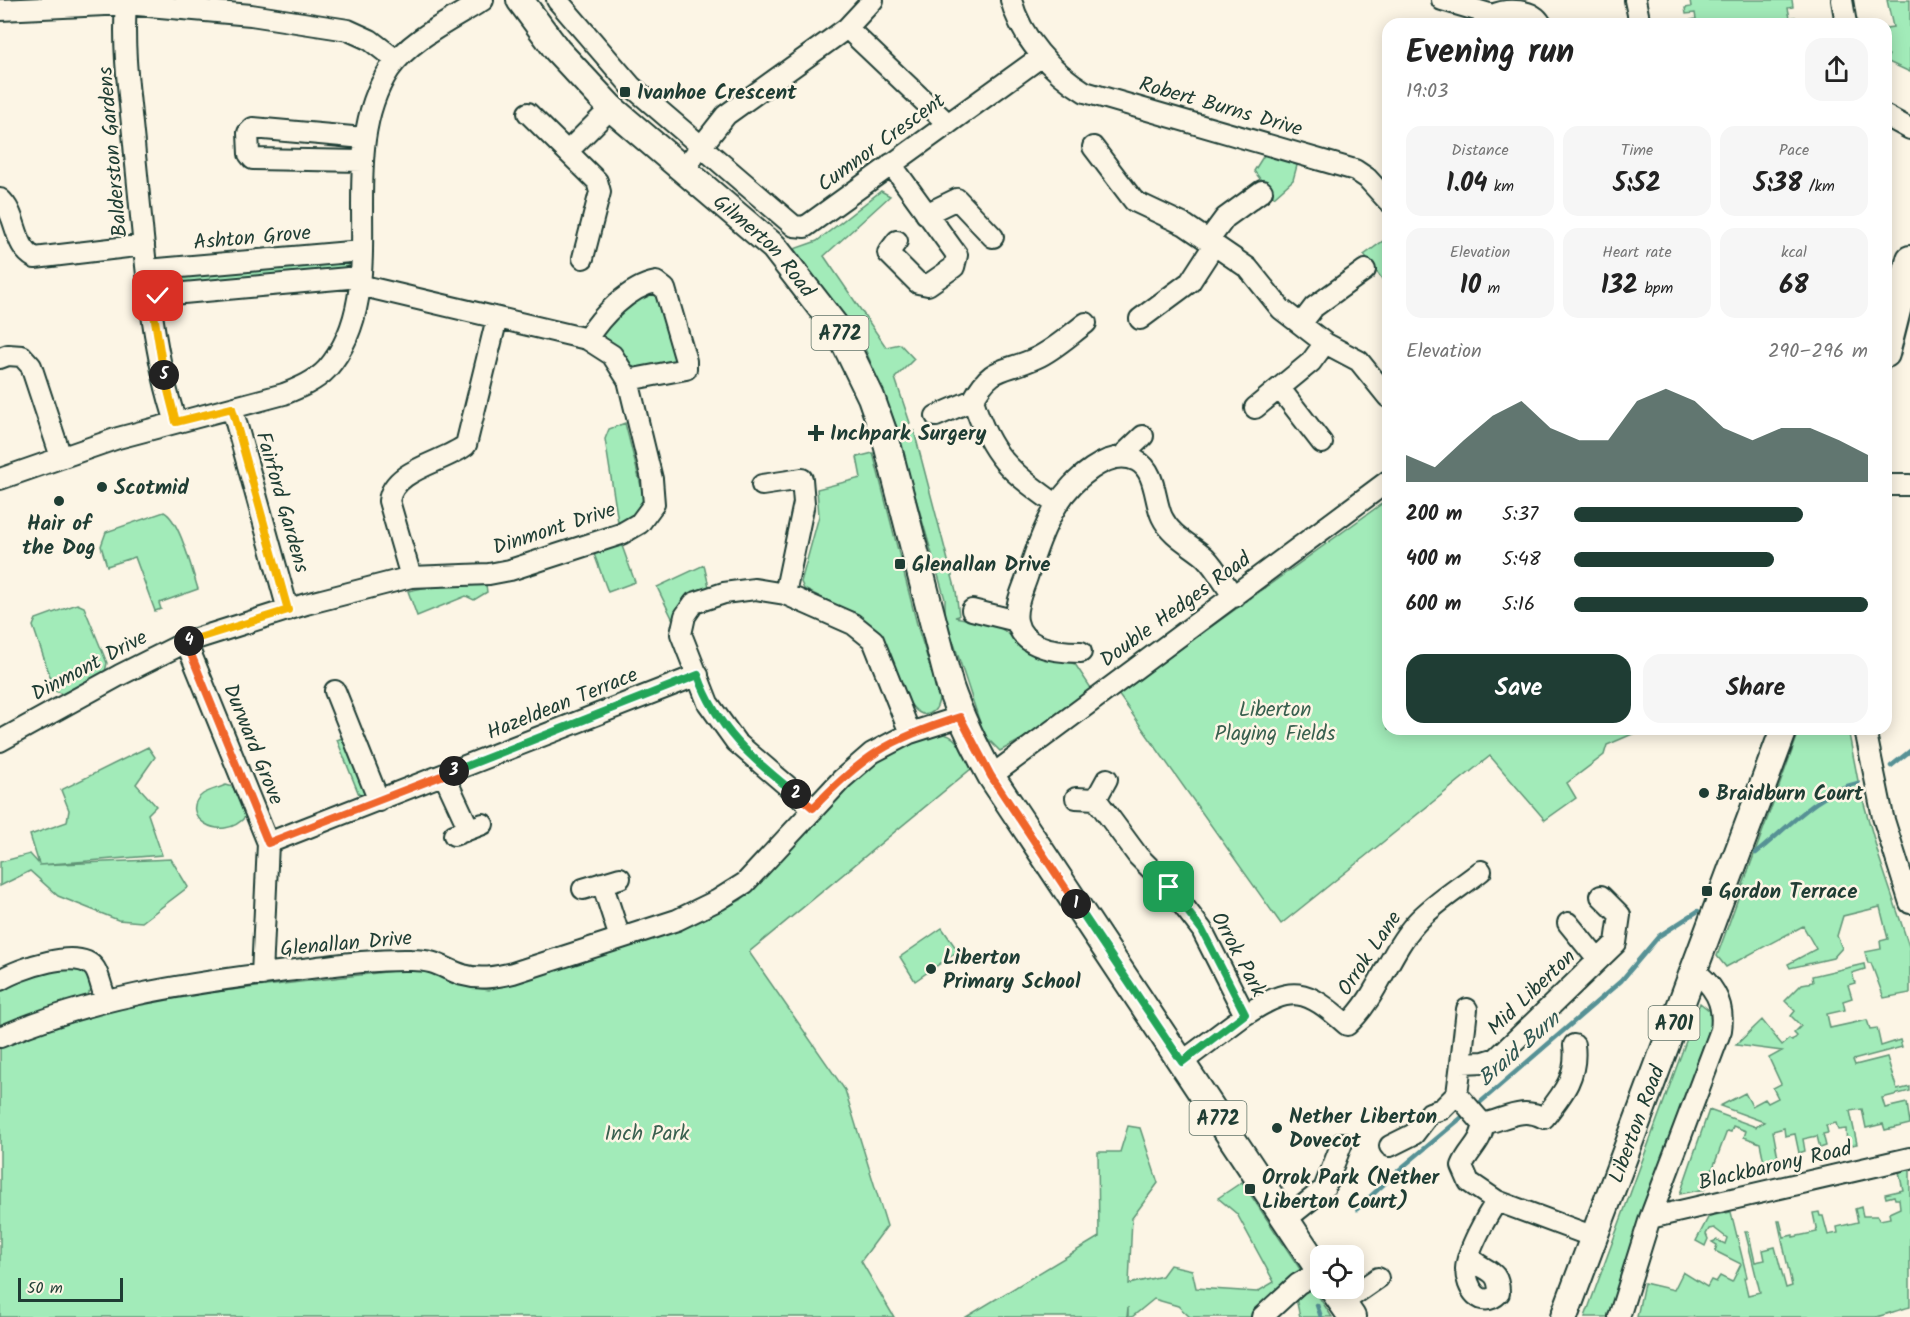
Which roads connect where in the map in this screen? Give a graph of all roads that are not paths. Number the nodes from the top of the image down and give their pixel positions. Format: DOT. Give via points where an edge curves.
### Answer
graph roads {
  1 [pos="483,0"];
  2 [pos="520,0"];
  3 [pos="557,0"];
  4 [pos="873,0"];
  5 [pos="1011,0"];
  6 [pos="1442,0"];
  7 [pos="1635,0"];
  8 [pos="1842,0"];
  9 [pos="126,4"];
  10 [pos="181,4"];
  11 [pos="226,6"];
  12 [pos="0,10"];
  13 [pos="1488,18"];
  14 [pos="1492,18"];
  15 [pos="1536,18"];
  16 [pos="1639,18"];
  17 [pos="1845,18"];
  18 [pos="847,27"];
  19 [pos="1042,56"];
  20 [pos="396,60"];
  21 [pos="611,108"];
  22 [pos="528,113"];
  23 [pos="1892,119"];
  24 [pos="948,124"];
  25 [pos="1910,129"];
  26 [pos="364,138"];
  27 [pos="700,146"];
  28 [pos="1093,147"];
  29 [pos="568,151"];
  30 [pos="362,161"];
  31 [pos="891,164"];
  32 [pos="683,170"];
  33 [pos="1262,190"];
  34 [pos="1382,194"];
  35 [pos="0,199"];
  36 [pos="926,214"];
  37 [pos="993,237"];
  38 [pos="897,241"];
  39 [pos="1211,243"];
  40 [pos="144,245"];
  41 [pos="361,251"];
  42 [pos="583,258"];
  43 [pos="1910,259"];
  44 [pos="147,270"];
  45 [pos="1365,270"];
  46 [pos="359,281"];
  47 [pos="151,296"];
  48 [pos="497,318"];
  49 [pos="1140,318"];
  50 [pos="1086,323"];
  51 [pos="1300,324"];
  52 [pos="1892,330"];
  53 [pos="587,339"];
  54 [pos="1325,343"];
  55 [pos="0,358"];
  56 [pos="628,380"];
  57 [pos="1281,390"];
  58 [pos="1382,390"];
  59 [pos="973,400"];
  60 [pos="232,408"];
  61 [pos="1256,408"];
  62 [pos="936,416"];
  63 [pos="176,422"];
  64 [pos="1143,436"];
  65 [pos="1322,444"];
  66 [pos="1122,456"];
  67 [pos="61,457"];
  68 [pos="0,479"];
  69 [pos="762,485"];
  70 [pos="1892,485"];
  71 [pos="1910,485"];
  72 [pos="1382,486"];
  73 [pos="1057,505"];
  74 [pos="411,577"];
  75 [pos="785,594"];
  76 [pos="1234,597"];
  77 [pos="288,610"];
  78 [pos="972,610"];
  79 [pos="1017,621"];
  80 [pos="186,642"];
  81 [pos="1081,652"];
  82 [pos="698,675"];
  83 [pos="335,691"];
  84 [pos="960,717"];
  85 [pos="910,732"];
  86 [pos="1782,735"];
  87 [pos="1866,735"];
  88 [pos="0,741"];
  89 [pos="444,775"];
  90 [pos="991,776"];
  91 [pos="1107,778"];
  92 [pos="1076,798"];
  93 [pos="1096,799"];
  94 [pos="380,801"];
  95 [pos="813,808"];
  96 [pos="468,830"];
  97 [pos="268,843"];
  98 [pos="1469,874"];
  99 [pos="602,883"];
  100 [pos="1597,895"];
  101 [pos="1910,903"];
  102 [pos="1568,923"];
  103 [pos="620,938"];
  104 [pos="1598,960"];
  105 [pos="1693,970"];
  106 [pos="262,975"];
  107 [pos="0,980"];
  108 [pos="106,1000"];
  109 [pos="1467,1009"];
  110 [pos="1245,1014"];
  111 [pos="0,1037"];
  112 [pos="1574,1046"];
  113 [pos="1182,1062"];
  114 [pos="1461,1063"];
  115 [pos="1457,1095"];
  116 [pos="1483,1124"];
  117 [pos="1342,1143"];
  118 [pos="1390,1146"];
  119 [pos="1910,1158"];
  120 [pos="1497,1201"];
  121 [pos="1650,1218"];
  122 [pos="1286,1220"];
  123 [pos="1594,1237"];
  124 [pos="1310,1256"];
  125 [pos="1470,1258"];
  126 [pos="1310,1277"];
  127 [pos="1378,1278"];
  128 [pos="1342,1303"];
  129 [pos="1262,1317"];
  130 [pos="1564,1317"];
  131 [pos="1619,1317"];
  1 -- 20 [label="street"];
  2 -- 21 [label="main road, Gilmerton Road / A772" via="557,50"];
  3 -- 27 [label="street" via="631,86"];
  4 -- 18 [label="street"];
  5 -- 19 [label="street" via="1013,10"];
  6 -- 13 [label="street"];
  7 -- 16 [label="street"];
  8 -- 17 [label="street"];
  9 -- 10 [label="street"];
  9 -- 12 [label="street"];
  9 -- 40 [label="street, Balderston Gardens"];
  10 -- 11 [label="street"];
  11 -- 20 [label="street" via="348,30 370,40"];
  14 -- 15 [label="street" via="1502,10"];
  18 -- 24 [label="street"];
  18 -- 27 [label="street" via="726,115"];
  19 -- 24 [label="street, Cumnor Crescent"];
  19 -- 34 [label="street, Robert Burns Drive" via="1063,79 1085,92 1355,170"];
  20 -- 26 [label="street" via="382,83"];
  21 -- 29 [label="street"];
  21 -- 32 [label="main road, Gilmerton Road / A772"];
  22 -- 29 [label="street"];
  23 -- 25 [label="street"];
  24 -- 31 [label="street, Cumnor Crescent"];
  26 -- 30 [label="street"];
  26 -- 30 [label="street" via="253,128 248,133 253,159"];
  27 -- 31 [label="street, Cumnor Crescent" via="794,226 805,227"];
  27 -- 32 [label="street"];
  28 -- 39 [label="street" via="1134,201 1185,225"];
  29 -- 42 [label="street" via="597,181 600,192"];
  30 -- 41 [label="street"];
  31 -- 36 [label="street"];
  32 -- 84 [label="main road, Gilmerton Road / A772" via="774,247 819,302 856,364 886,440"];
  33 -- 39 [label="street" via="1225,218"];
  35 -- 40 [label="street" via="27,254 35,258"];
  36 -- 37 [label="street" via="957,199"];
  36 -- 38 [label="street" via="957,255 954,267 928,285 918,283 888,254"];
  39 -- 49 [label="street" via="1190,282"];
  39 -- 51 [label="street" via="1248,268 1281,309"];
  40 -- 44 [label="street, Balderston Gardens"];
  41 -- 44 [label="street, Ashton Grove"];
  41 -- 46 [label="street"];
  43 -- 52 [label="main road"];
  44 -- 47 [label="street, Balderston Gardens"];
  45 -- 51 [label="street" via="1314,307"];
  46 -- 47 [label="street"];
  46 -- 48 [label="street, Dinmont Drive"];
  46 -- 60 [label="street" via="350,330 326,370 284,394"];
  47 -- 63 [label="street, Balderston Gardens"];
  48 -- 53 [label="street, Dinmont Drive"];
  48 -- 74 [label="street" via="466,445 402,478 390,490 389,501"];
  50 -- 59 [label="street" via="1036,358 1005,367 983,382"];
  51 -- 54 [label="street"];
  53 -- 56 [label="street, Dinmont Drive" via="612,355"];
  53 -- 56 [label="street" via="598,321 643,284 656,282 664,289 686,369"];
  54 -- 57 [label="street"];
  54 -- 58 [label="street" via="1359,361"];
  55 -- 67 [label="street" via="22,356 31,366"];
  56 -- 74 [label="street, Dinmont Drive" via="652,479 654,504 640,523 621,534 510,570"];
  57 -- 61 [label="street"];
  57 -- 65 [label="street"];
  59 -- 62 [label="street"];
  59 -- 73 [label="street" via="983,432 999,458"];
  60 -- 63 [label="street"];
  60 -- 77 [label="street, Fairford Gardens"];
  63 -- 67 [label="street"];
  64 -- 66 [label="street"];
  66 -- 73 [label="street" via="1107,458 1099,464"];
  66 -- 76 [label="street" via="1139,461 1152,480 1162,518 1182,541 1206,558"];
  67 -- 68 [label="street"];
  69 -- 75 [label="street" via="802,479 804,503"];
  70 -- 71 [label="street"];
  72 -- 76 [label="street, Double Hedges Road"];
  73 -- 79 [label="street" via="1024,586"];
  74 -- 77 [label="street, Dinmont Drive"];
  75 -- 82 [label="street" via="755,589 724,593 694,603 685,616 681,634"];
  75 -- 85 [label="street" via="852,624 873,640"];
  76 -- 90 [label="street, Double Hedges Road"];
  77 -- 80 [label="street, Dinmont Drive"];
  78 -- 79 [label="street"];
  79 -- 81 [label="street" via="1026,636 1041,647"];
  80 -- 88 [label="street, Dinmont Drive"];
  80 -- 97 [label="street, Durward Grove"];
  82 -- 89 [label="street, Hazeldean Terrace"];
  82 -- 95 [label="street" via="708,703 736,742"];
  83 -- 94 [label="street"];
  84 -- 85 [label="street, Glenallan Drive"];
  84 -- 90 [label="main road, Gilmerton Road / A772"];
  85 -- 95 [label="street, Glenallan Drive" via="872,753"];
  86 -- 105 [label="main road, Liberton Road / A701"];
  87 -- 101 [label="street" via="1883,817"];
  89 -- 94 [label="street, Hazeldean Terrace"];
  89 -- 96 [label="street"];
  90 -- 113 [label="main road, Gilmerton Road / A772"];
  91 -- 93 [label="street"];
  92 -- 93 [label="street"];
  93 -- 110 [label="street, Orrok Park" via="1138,856 1169,887 1202,930"];
  94 -- 97 [label="street, Hazeldean Terrace"];
  95 -- 103 [label="street, Glenallan Drive" via="745,884 676,920"];
  97 -- 106 [label="street, Durward Grove"];
  98 -- 110 [label="street, Orrok Lane" via="1417,922 1363,1010 1347,1024 1320,1000 1293,993 1273,997"];
  99 -- 103 [label="street"];
  100 -- 104 [label="street, Mid Liberton" via="1620,915 1616,943"];
  102 -- 104 [label="street, Mid Liberton"];
  103 -- 106 [label="street, Glenallan Drive" via="487,979 463,975 439,963 411,960"];
  104 -- 114 [label="street, Mid Liberton" via="1497,1058"];
  105 -- 121 [label="street" via="1717,995 1722,1011 1721,1030"];
  105 -- 123 [label="main road, Liberton Road / A701"];
  106 -- 108 [label="street, Glenallan Drive" via="189,983"];
  107 -- 108 [label="street" via="16,970 73,957 95,969"];
  108 -- 111 [label="street, Glenallan Drive"];
  109 -- 114 [label="street, Mid Liberton"];
  110 -- 113 [label="street, Orrok Park"];
  112 -- 116 [label="street" via="1576,1061 1569,1085 1549,1124 1533,1112 1516,1112"];
  113 -- 122 [label="main road, Gilmerton Road / A772"];
  114 -- 115 [label="street, Mid Liberton"];
  115 -- 116 [label="street"];
  115 -- 118 [label="street" via="1442,1109 1430,1113 1414,1134"];
  116 -- 120 [label="street" via="1483,1134 1462,1166 1469,1182"];
  117 -- 122 [label="street" via="1324,1189"];
  119 -- 121 [label="street, Blackbarony Road"];
  120 -- 123 [label="street"];
  120 -- 125 [label="street" via="1483,1221"];
  121 -- 131 [label="street"];
  122 -- 124 [label="main road, Gilmerton Road / A772"];
  123 -- 130 [label="main road, Liberton Road / A701"];
  126 -- 129 [label="street"];
  127 -- 128 [label="street"];
}
